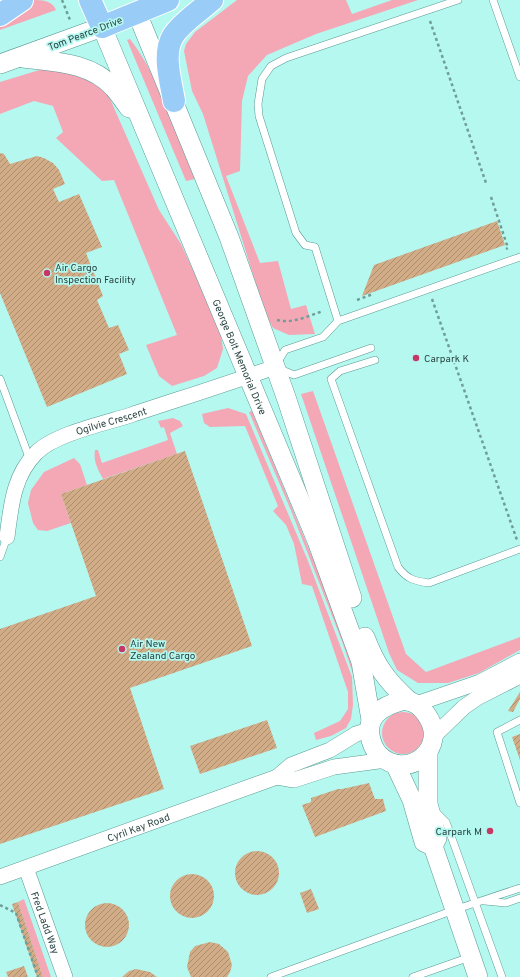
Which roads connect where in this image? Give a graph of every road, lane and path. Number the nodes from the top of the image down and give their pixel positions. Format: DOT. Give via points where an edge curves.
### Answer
graph roads {
  1 [pos="22,0"];
  2 [pos="168,0"];
  3 [pos="212,0"];
  4 [pos="458,0"];
  5 [pos="493,0"];
  6 [pos="96,2"];
  7 [pos="134,6"];
  8 [pos="427,14"];
  9 [pos="0,15"];
  10 [pos="102,27"];
  11 [pos="20,58"];
  12 [pos="0,64"];
  13 [pos="520,77"];
  14 [pos="174,101"];
  15 [pos="149,135"];
  16 [pos="486,183"];
  17 [pos="491,197"];
  18 [pos="501,250"];
  19 [pos="520,257"];
  20 [pos="430,293"];
  21 [pos="322,311"];
  22 [pos="274,319"];
  23 [pos="338,320"];
  24 [pos="371,348"];
  25 [pos="375,360"];
  26 [pos="275,367"];
  27 [pos="248,376"];
  28 [pos="0,379"];
  29 [pos="30,460"];
  30 [pos="4,540"];
  31 [pos="519,546"];
  32 [pos="0,557"];
  33 [pos="520,661"];
  34 [pos="520,676"];
  35 [pos="413,702"];
  36 [pos="520,720"];
  37 [pos="370,725"];
  38 [pos="431,744"];
  39 [pos="390,762"];
  40 [pos="277,777"];
  41 [pos="520,803"];
  42 [pos="428,804"];
  43 [pos="432,846"];
  44 [pos="26,868"];
  45 [pos="0,877"];
  46 [pos="520,888"];
  47 [pos="520,898"];
  48 [pos="483,900"];
  49 [pos="474,903"];
  50 [pos="0,905"];
  51 [pos="454,910"];
  52 [pos="470,957"];
  53 [pos="38,977"];
  54 [pos="65,977"];
  55 [pos="271,977"];
  56 [pos="413,977"];
  57 [pos="478,977"];
  58 [pos="502,977"];
  1 -- 9 [label="main road"];
  2 -- 7 [label="main road, Tom Pearce Drive"];
  3 -- 14 [label="main road" via="172,37 168,61"];
  4 -- 23 [label="lane" via="286,58 271,66 262,79 259,90 259,116 284,196 296,233 305,245 315,247"];
  5 -- 13 [label="lane"];
  6 -- 10 [label="main road, George Bolt Memorial Drive"];
  7 -- 10 [label="main road, Tom Pearce Drive"];
  7 -- 14 [label="street"];
  8 -- 16 [label="path"];
  10 -- 11 [label="street, Tom Pearce Drive"];
  10 -- 15 [label="street, George Bolt Memorial Drive"];
  11 -- 12 [label="street, Tom Pearce Drive"];
  11 -- 15 [label="street" via="78,66 98,75 114,88"];
  14 -- 26 [label="street" via="229,237"];
  15 -- 27 [label="street, George Bolt Memorial Drive"];
  17 -- 18 [label="path" via="508,248"];
  19 -- 23 [label="lane"];
  20 -- 31 [label="path"];
  21 -- 22 [label="path" via="283,322"];
  23 -- 26 [label="lane" via="323,337 285,350"];
  24 -- 26 [label="lane" via="294,375"];
  25 -- 31 [label="lane" via="340,371 330,379 398,567 413,581 429,583"];
  26 -- 27 [label="street, Ogilvie Crescent"];
  26 -- 35 [label="street" via="372,653 378,667 396,688"];
  27 -- 29 [label="street, Ogilvie Crescent" via="60,438 45,445"];
  27 -- 37 [label="street, George Bolt Memorial Drive" via="335,587 362,662"];
  28 -- 29 [label="lane"];
  29 -- 30 [label="street, Ogilvie Crescent" via="21,472 16,486"];
  30 -- 32 [label="lane"];
  33 -- 35 [label="street" via="480,682"];
  34 -- 38 [label="street" via="464,707"];
  35 -- 37 [label="street" via="391,704 376,713"];
  35 -- 38 [label="street" via="428,716"];
  36 -- 41 [label="lane" via="497,732"];
  37 -- 39 [label="street" via="373,746 377,753"];
  37 -- 40 [label="street, Cyril Kay Road" via="330,750 291,765"];
  38 -- 39 [label="street" via="412,763"];
  38 -- 42 [label="street"];
  39 -- 40 [label="street, Cyril Kay Road" via="334,767 294,780"];
  39 -- 43 [label="street" via="412,800 424,842"];
  40 -- 44 [label="street, Cyril Kay Road"];
  42 -- 43 [label="street" via="437,838"];
  42 -- 49 [label="lane" via="446,822"];
  43 -- 51 [label="street"];
  44 -- 45 [label="street, Cyril Kay Road"];
  44 -- 54 [label="street, Fred Ladd Way"];
  46 -- 48 [label="lane"];
  47 -- 48 [label="lane" via="506,902"];
  48 -- 49 [label="lane"];
  49 -- 51 [label="lane"];
  49 -- 58 [label="lane"];
  50 -- 53 [label="path" via="16,913"];
  51 -- 52 [label="street"];
  51 -- 55 [label="lane"];
  52 -- 56 [label="lane"];
  52 -- 57 [label="street"];
}
